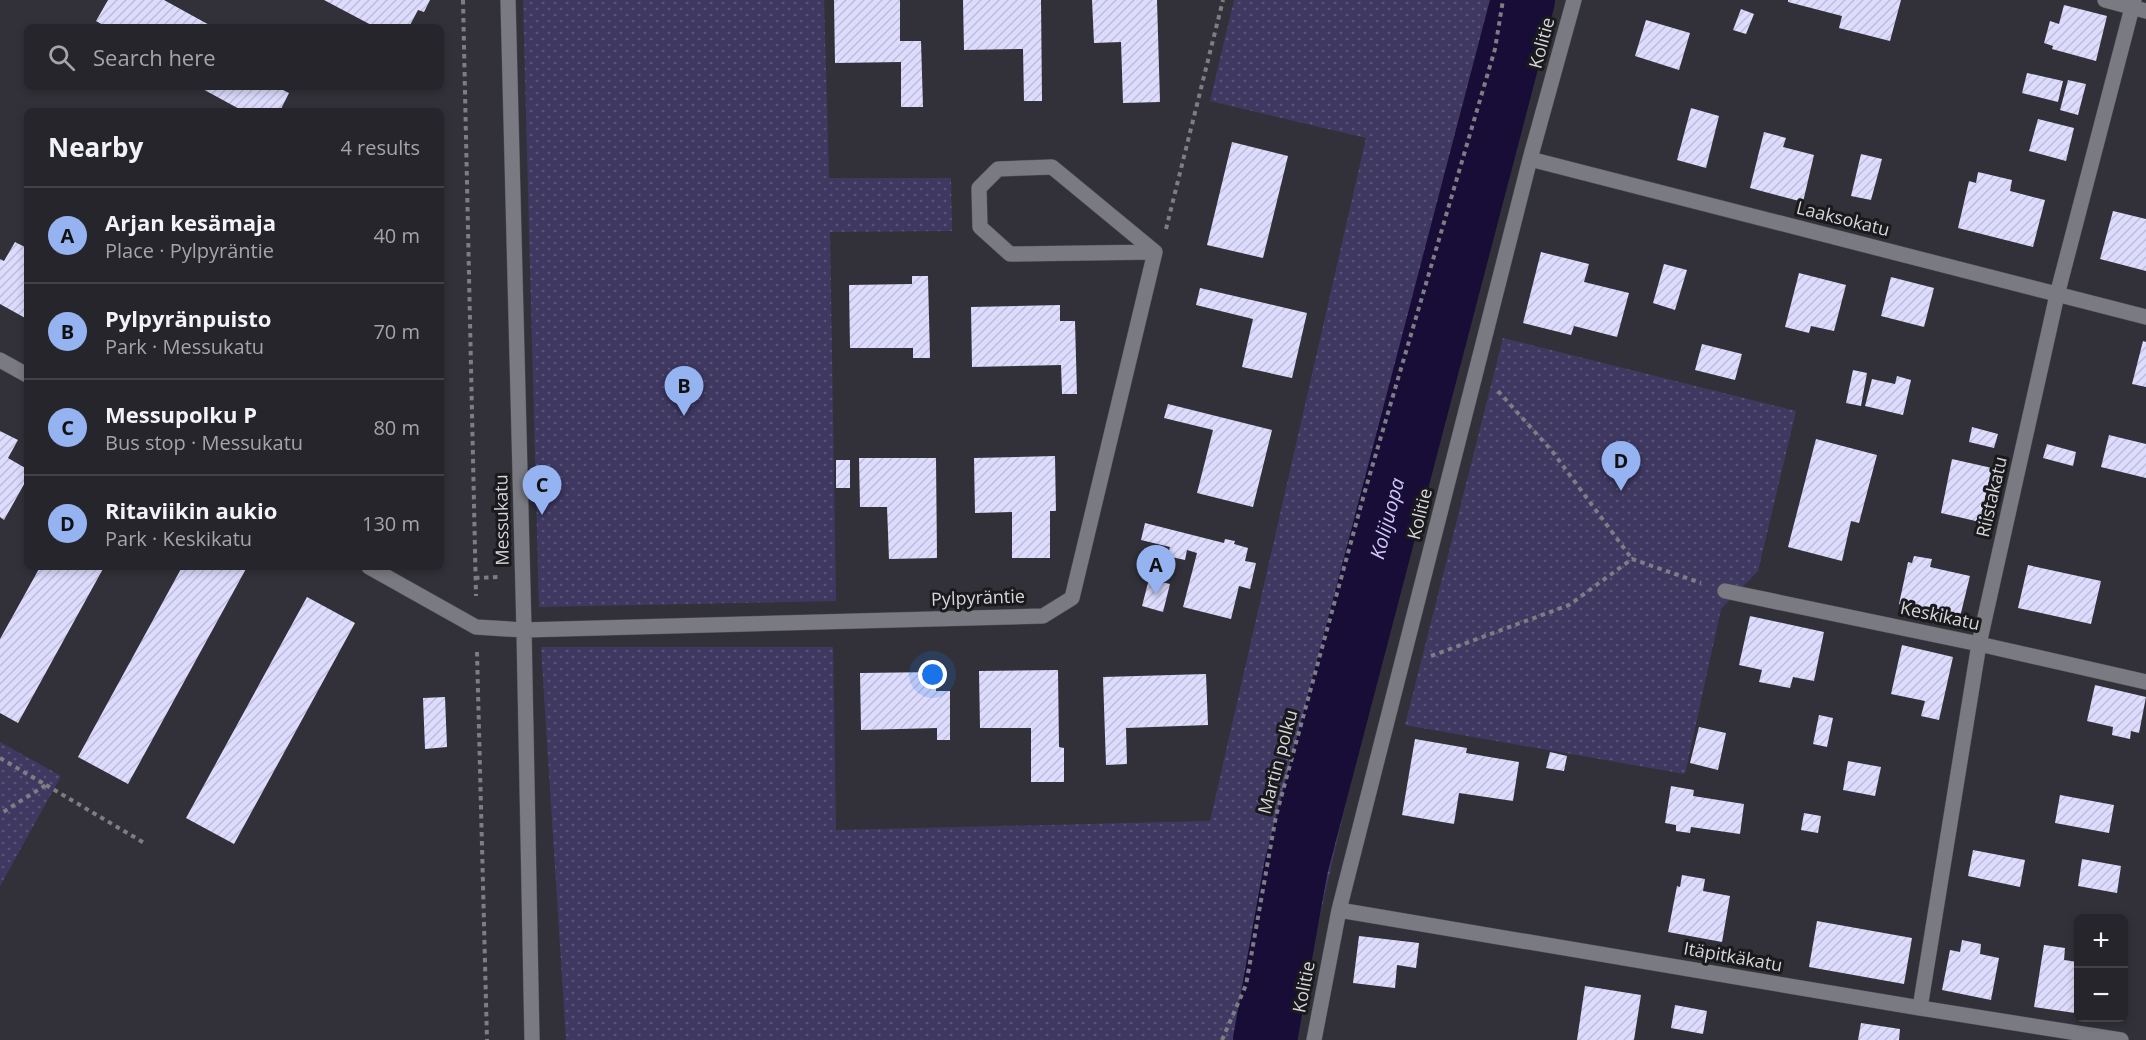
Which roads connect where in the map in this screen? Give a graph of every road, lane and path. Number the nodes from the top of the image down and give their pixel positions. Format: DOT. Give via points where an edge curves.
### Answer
graph roads {
  1 [pos="463,0"];
  2 [pos="508,0"];
  3 [pos="1223,0"];
  4 [pos="1503,0"];
  5 [pos="1574,0"];
  6 [pos="2105,0"];
  7 [pos="2137,6"];
  8 [pos="1530,159"];
  9 [pos="1155,252"];
  10 [pos="2057,295"];
  11 [pos="2146,317"];
  12 [pos="0,360"];
  13 [pos="1477,368"];
  14 [pos="24,373"];
  15 [pos="1632,559"];
  16 [pos="374,570"];
  17 [pos="1725,591"];
  18 [pos="476,627"];
  19 [pos="524,630"];
  20 [pos="1979,644"];
  21 [pos="1401,667"];
  22 [pos="2146,682"];
  23 [pos="0,758"];
  24 [pos="46,785"];
  25 [pos="0,814"];
  26 [pos="146,844"];
  27 [pos="1339,910"];
  28 [pos="1920,1008"];
  29 [pos="487,1040"];
  30 [pos="532,1040"];
  31 [pos="1222,1040"];
  32 [pos="1314,1040"];
  33 [pos="2121,1040"];
  1 -- 18 [label="path"];
  2 -- 19 [label="street, Messukatu"];
  3 -- 9 [label="path" via="1169,223"];
  4 -- 31 [label="path, Martin polku" via="1495,49 1365,491 1276,816 1246,985"];
  5 -- 8 [label="street, Kolitie"];
  6 -- 7 [label="street"];
  7 -- 10 [label="street, Riistakatu"];
  8 -- 10 [label="street, Laaksokatu"];
  8 -- 13 [label="street, Kolitie"];
  9 -- 9 [label="street" via="1010,254 980,227 979,188 998,169 1052,167"];
  9 -- 19 [label="street, Pylpyräntie" via="1072,598 1043,616"];
  10 -- 11 [label="street, Laaksokatu"];
  10 -- 20 [label="street, Riistakatu"];
  12 -- 14 [label="street"];
  13 -- 15 [label="path" via="1552,451"];
  13 -- 21 [label="street, Kolitie"];
  15 -- 17 [label="path"];
  15 -- 21 [label="path" via="1569,605"];
  16 -- 18 [label="street"];
  17 -- 20 [label="street, Keskikatu"];
  18 -- 19 [label="street, Pylpyräntie"];
  18 -- 29 [label="path"];
  19 -- 30 [label="street, Messukatu"];
  20 -- 22 [label="street, Keskikatu"];
  20 -- 28 [label="street, Riistakatu"];
  21 -- 27 [label="street, Kolitie"];
  23 -- 24 [label="path"];
  24 -- 25 [label="path"];
  24 -- 26 [label="path"];
  27 -- 28 [label="street, Itäpitkäkatu"];
  27 -- 32 [label="street, Kolitie"];
  28 -- 33 [label="street, Itäpitkäkatu"];
}
